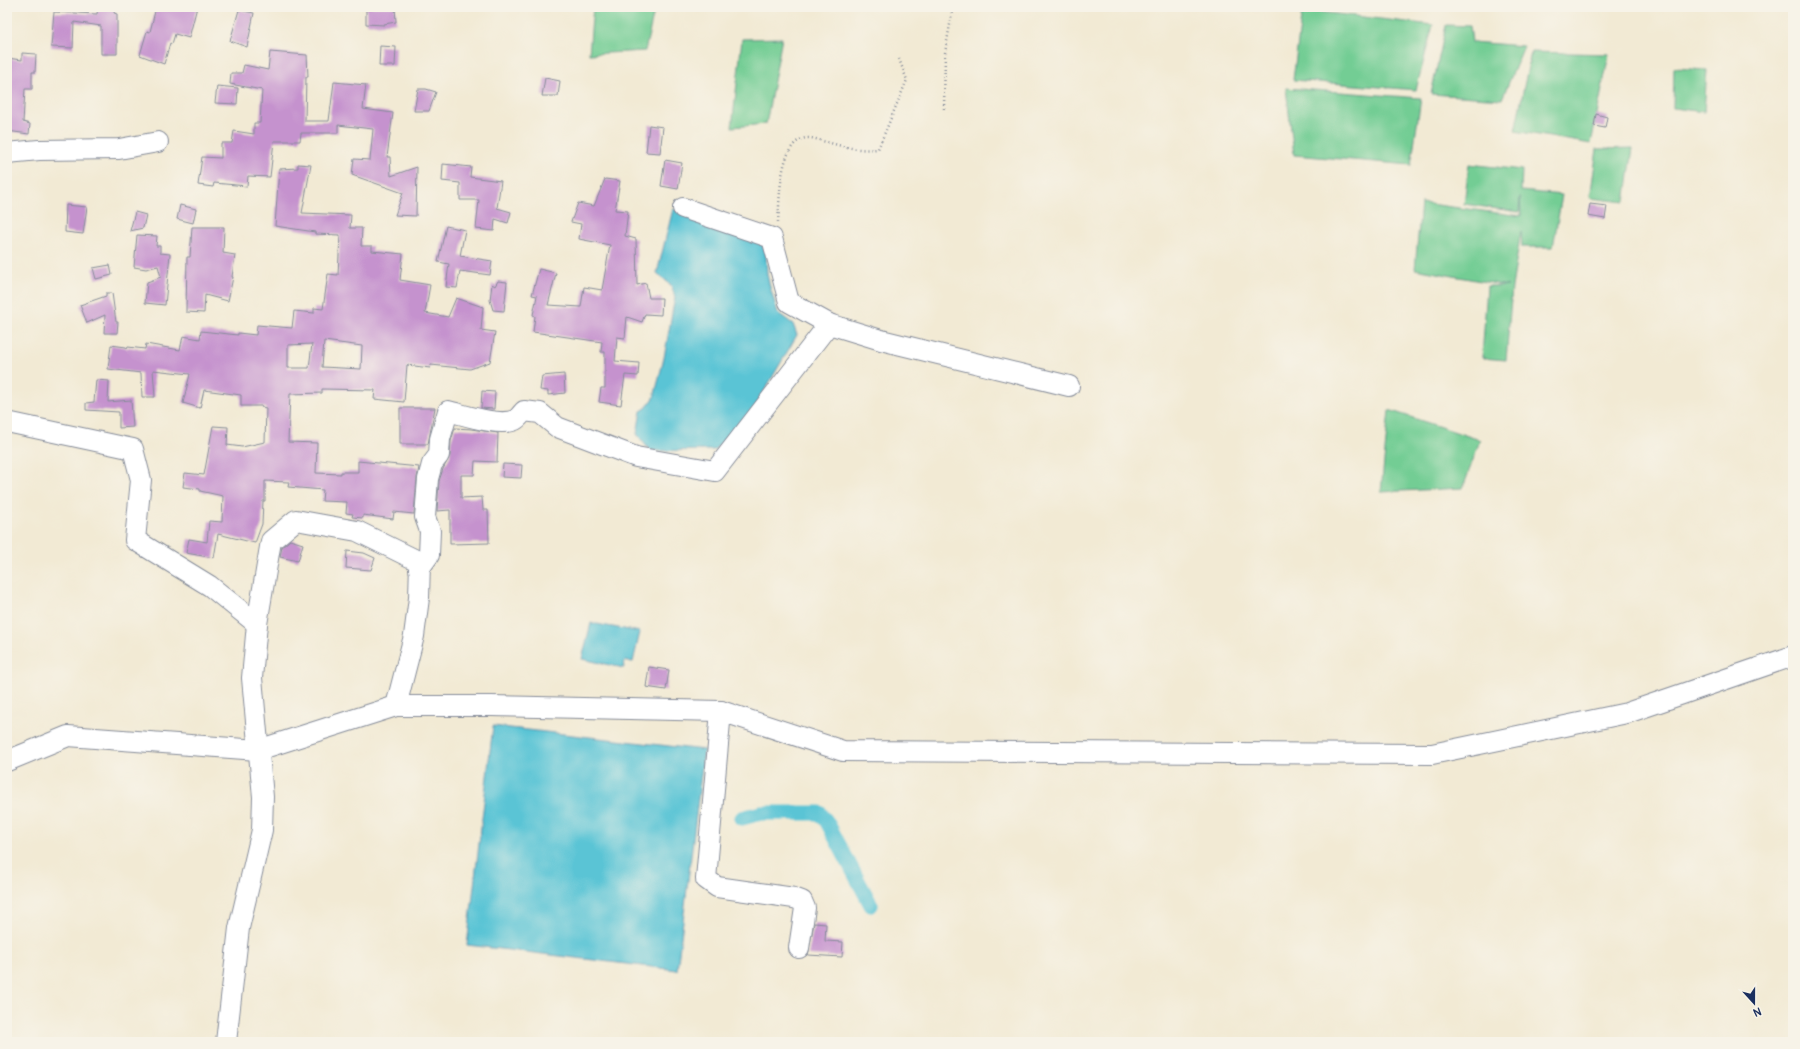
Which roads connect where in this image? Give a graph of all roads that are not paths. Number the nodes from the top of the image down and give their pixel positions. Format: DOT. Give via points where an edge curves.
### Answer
graph roads {
  1 [pos="158,142"];
  2 [pos="7,153"];
  3 [pos="683,208"];
  4 [pos="829,324"];
  5 [pos="1069,386"];
  6 [pos="7,422"];
  7 [pos="419,570"];
  8 [pos="257,624"];
  9 [pos="1793,656"];
  10 [pos="396,706"];
  11 [pos="721,712"];
  12 [pos="258,750"];
  13 [pos="7,761"];
  14 [pos="799,948"];
  15 [pos="226,1042"];
  1 -- 2 [label="street" via="119,149"];
  3 -- 4 [label="street" via="772,238 789,302"];
  4 -- 5 [label="street" via="881,340"];
  4 -- 7 [label="street" via="716,471 636,457 557,427 540,414 524,411 517,419 509,422 486,420 448,411 440,439 439,455 432,464 428,479 425,517 430,531 429,555"];
  6 -- 8 [label="street" via="134,449 141,480 135,540 210,586"];
  7 -- 8 [label="street" via="420,562 357,531 296,520 271,541"];
  7 -- 10 [label="street" via="419,598 414,636"];
  8 -- 12 [label="street" via="252,678"];
  9 -- 11 [label="street" via="1627,713 1432,754 843,751"];
  10 -- 11 [label="street"];
  10 -- 12 [label="street"];
  11 -- 14 [label="street" via="706,879 717,887 802,901 805,908"];
  12 -- 13 [label="street" via="68,736"];
  12 -- 15 [label="street" via="263,797 262,830 239,928"];
}
